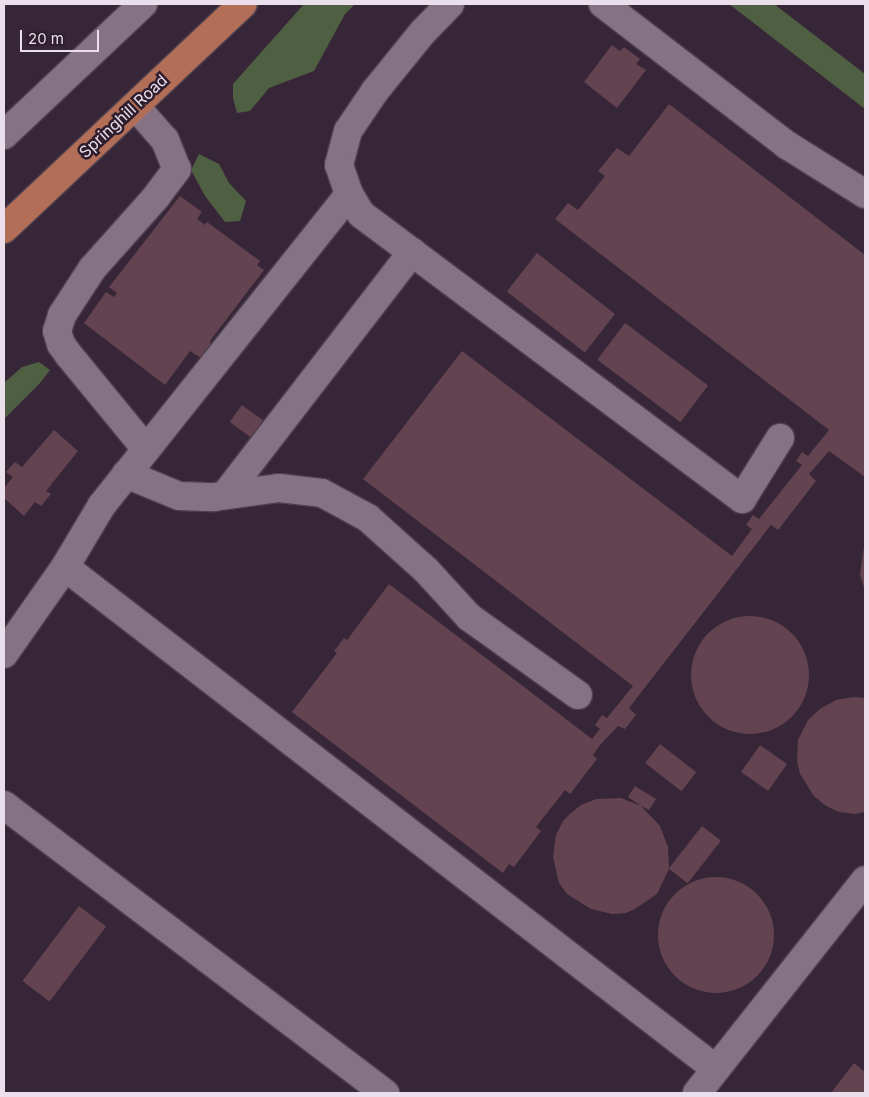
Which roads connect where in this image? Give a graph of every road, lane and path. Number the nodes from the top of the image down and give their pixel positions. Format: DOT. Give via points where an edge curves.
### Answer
graph roads {
  1 [pos="143,4"];
  2 [pos="243,4"];
  3 [pos="450,4"];
  4 [pos="603,4"];
  5 [pos="135,106"];
  6 [pos="4,135"];
  7 [pos="349,194"];
  8 [pos="865,194"];
  9 [pos="4,229"];
  10 [pos="412,252"];
  11 [pos="780,438"];
  12 [pos="146,449"];
  13 [pos="126,474"];
  14 [pos="225,496"];
  15 [pos="65,567"];
  16 [pos="4,654"];
  17 [pos="578,695"];
  18 [pos="4,806"];
  19 [pos="865,880"];
  20 [pos="716,1069"];
  21 [pos="383,1092"];
  22 [pos="697,1093"];
  1 -- 6 [label="lane"];
  2 -- 5 [label="main road, Springhill Road"];
  3 -- 7 [label="lane" via="422,32 375,90 348,131 339,164"];
  4 -- 8 [label="lane" via="787,145"];
  5 -- 9 [label="main road, Springhill Road"];
  5 -- 12 [label="lane" via="165,140 177,169 92,269 62,315 57,331 68,354"];
  7 -- 10 [label="lane" via="362,214"];
  7 -- 12 [label="lane"];
  10 -- 11 [label="lane" via="742,499"];
  10 -- 14 [label="lane"];
  12 -- 13 [label="lane"];
  13 -- 14 [label="lane" via="179,496"];
  13 -- 15 [label="lane" via="102,506"];
  14 -- 17 [label="lane" via="279,488 322,493 368,518 426,570 469,616"];
  15 -- 16 [label="lane"];
  15 -- 20 [label="lane"];
  18 -- 21 [label="lane"];
  19 -- 20 [label="lane"];
  20 -- 22 [label="lane"];
}
